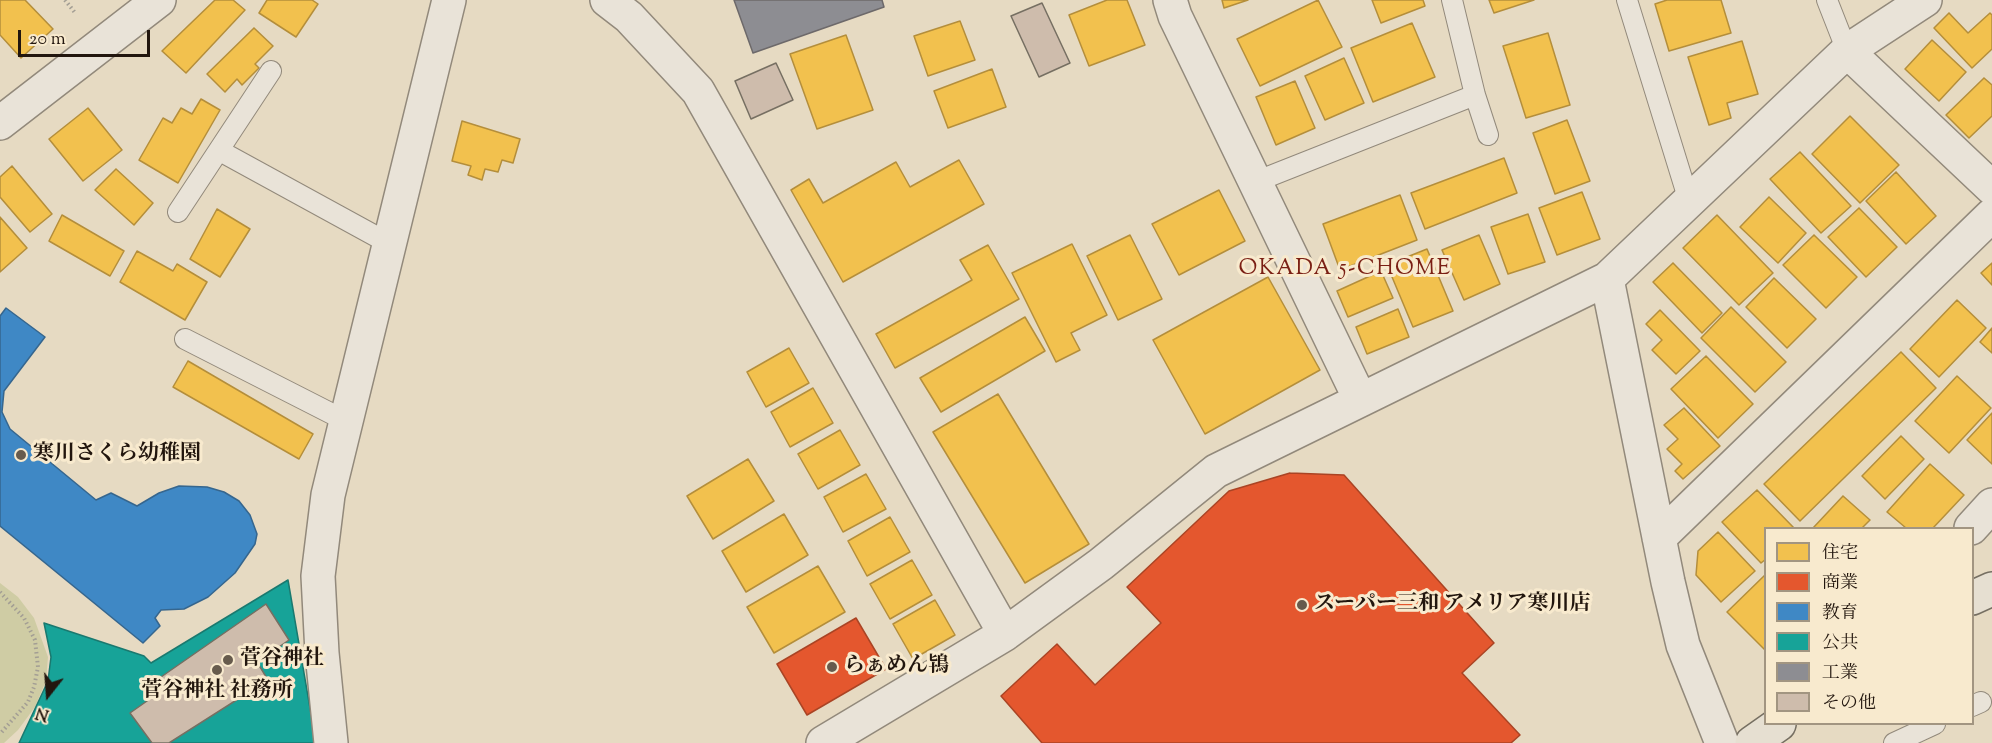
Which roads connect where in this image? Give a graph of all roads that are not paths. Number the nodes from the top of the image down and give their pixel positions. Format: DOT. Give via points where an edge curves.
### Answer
graph roads {
  1 [pos="159,0"];
  2 [pos="449,0"];
  3 [pos="607,0"];
  4 [pos="1170,0"];
  5 [pos="1452,0"];
  6 [pos="1627,0"];
  7 [pos="1827,0"];
  8 [pos="1924,0"];
  9 [pos="1847,51"];
  10 [pos="271,70"];
  11 [pos="1475,95"];
  12 [pos="0,123"];
  13 [pos="1488,135"];
  14 [pos="220,151"];
  15 [pos="1255,182"];
  16 [pos="1992,188"];
  17 [pos="1689,201"];
  18 [pos="178,212"];
  19 [pos="1992,215"];
  20 [pos="390,244"];
  21 [pos="1607,279"];
  22 [pos="185,339"];
  23 [pos="1360,399"];
  24 [pos="346,421"];
  25 [pos="1992,505"];
  26 [pos="1972,527"];
  27 [pos="1659,538"];
  28 [pos="1992,589"];
  29 [pos="1974,597"];
  30 [pos="1005,634"];
  31 [pos="1776,725"];
  32 [pos="1931,725"];
  33 [pos="331,743"];
  34 [pos="823,743"];
  35 [pos="1722,743"];
  36 [pos="1752,743"];
  37 [pos="1894,743"];
  1 -- 12 [label="street"];
  2 -- 20 [label="street"];
  3 -- 30 [label="street" via="629,17 698,91"];
  4 -- 15 [label="street"];
  5 -- 11 [label="lane"];
  6 -- 17 [label="lane"];
  7 -- 9 [label="lane"];
  8 -- 9 [label="street"];
  9 -- 16 [label="street"];
  9 -- 17 [label="street"];
  10 -- 14 [label="lane"];
  11 -- 13 [label="lane"];
  11 -- 15 [label="lane"];
  14 -- 18 [label="lane"];
  14 -- 20 [label="lane"];
  15 -- 23 [label="street"];
  17 -- 21 [label="street"];
  19 -- 27 [label="street"];
  20 -- 24 [label="street"];
  21 -- 23 [label="street"];
  21 -- 27 [label="street"];
  22 -- 24 [label="lane"];
  23 -- 30 [label="street" via="1216,471 1101,564"];
  24 -- 33 [label="street" via="328,495 318,576"];
  25 -- 26 [label="street"];
  27 -- 35 [label="street" via="1683,645"];
  28 -- 29 [label="main road"];
  30 -- 34 [label="street"];
  31 -- 36 [label="main road"];
  32 -- 37 [label="lane"];
}
